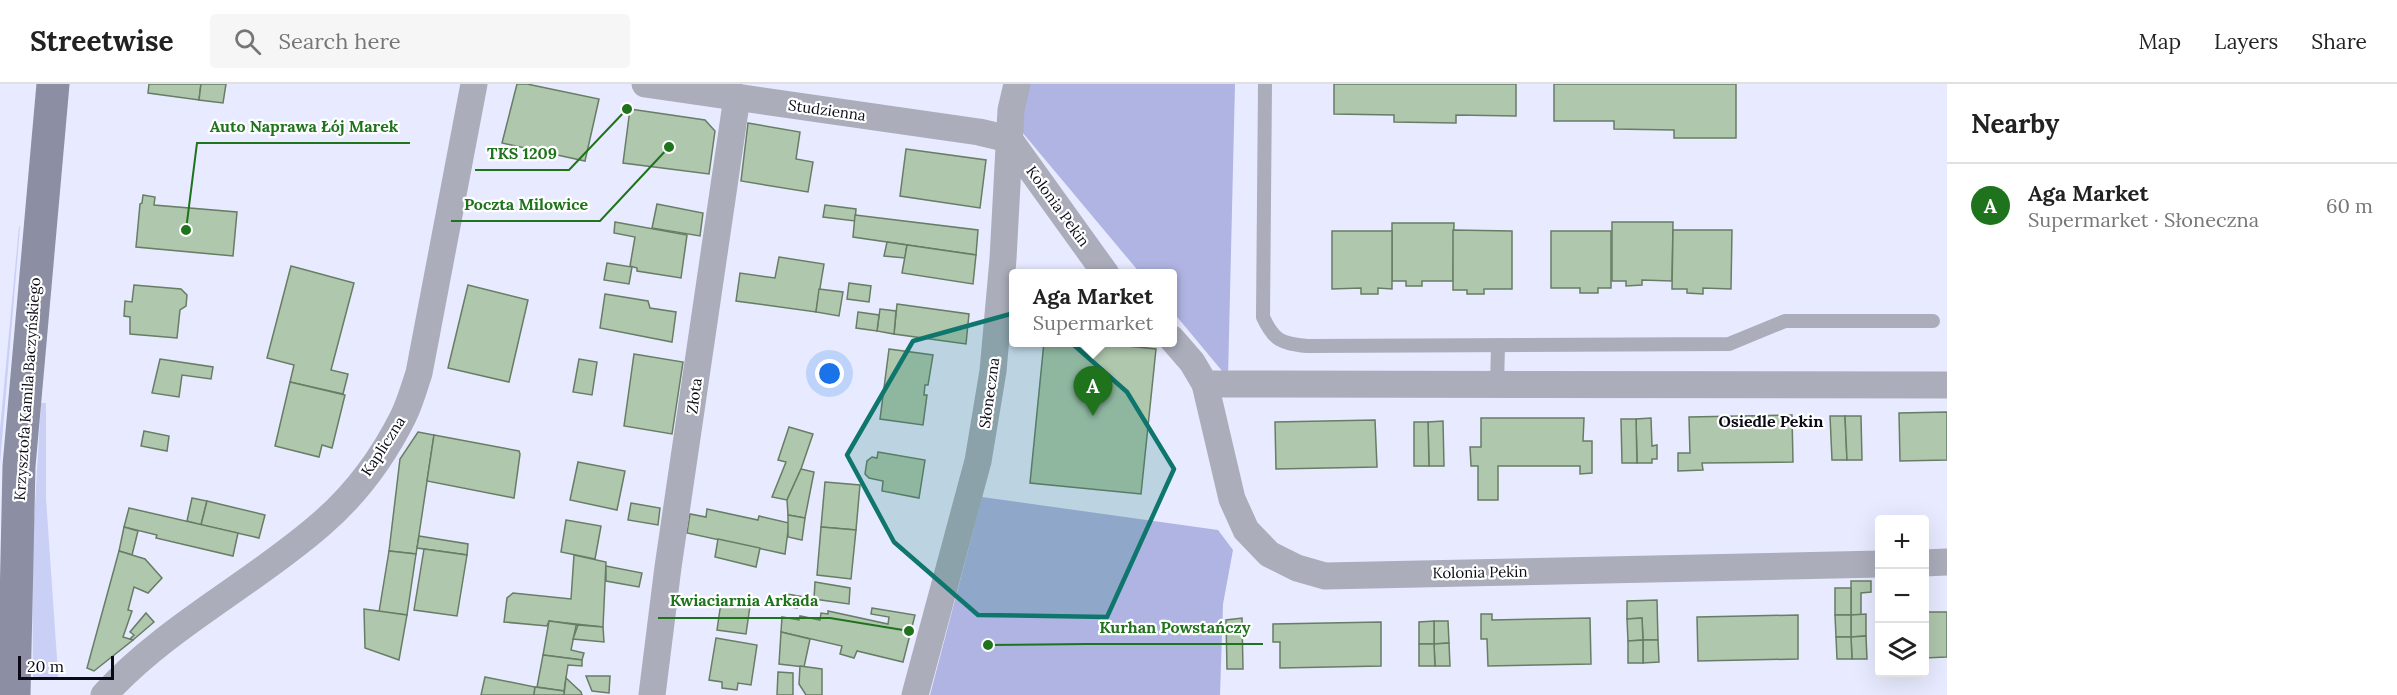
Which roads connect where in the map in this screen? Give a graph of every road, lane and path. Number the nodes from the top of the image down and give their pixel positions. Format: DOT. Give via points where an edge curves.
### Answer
graph roads {
  1 [pos="53,84"];
  2 [pos="474,84"];
  3 [pos="645,84"];
  4 [pos="1017,84"];
  5 [pos="1265,84"];
  6 [pos="808,96"];
  7 [pos="737,97"];
  8 [pos="1009,139"];
  9 [pos="1103,269"];
  10 [pos="1933,321"];
  11 [pos="1177,344"];
  12 [pos="1498,345"];
  13 [pos="1205,384"];
  14 [pos="1497,384"];
  15 [pos="1947,386"];
  16 [pos="1929,562"];
  17 [pos="1947,562"];
  18 [pos="1875,564"];
  19 [pos="14,695"];
  20 [pos="104,695"];
  21 [pos="652,695"];
  22 [pos="915,695"];
  1 -- 19 [label="street, Krzysztofa Kamila Baczyńskiego" via="19,466"];
  2 -- 20 [label="street, Kapliczna" via="419,374 404,415 387,445 354,491 320,525 136,663"];
  3 -- 7 [label="street, Studzienna"];
  4 -- 8 [label="street, Słoneczna"];
  5 -- 12 [label="lane" via="1263,316 1271,334 1286,344"];
  6 -- 7 [label="street, Studzienna"];
  6 -- 8 [label="street, Studzienna"];
  7 -- 21 [label="street, Złota"];
  8 -- 9 [label="street, Kolonia Pekin"];
  8 -- 22 [label="street, Słoneczna" via="993,371 978,461"];
  10 -- 12 [label="lane" via="1785,321 1729,344"];
  11 -- 13 [label="street, Kolonia Pekin"];
  12 -- 14 [label="lane"];
  13 -- 14 [label="street"];
  13 -- 18 [label="street, Kolonia Pekin" via="1233,500 1246,530 1269,554 1325,576"];
  14 -- 15 [label="street"];
  16 -- 17 [label="street"];
}
